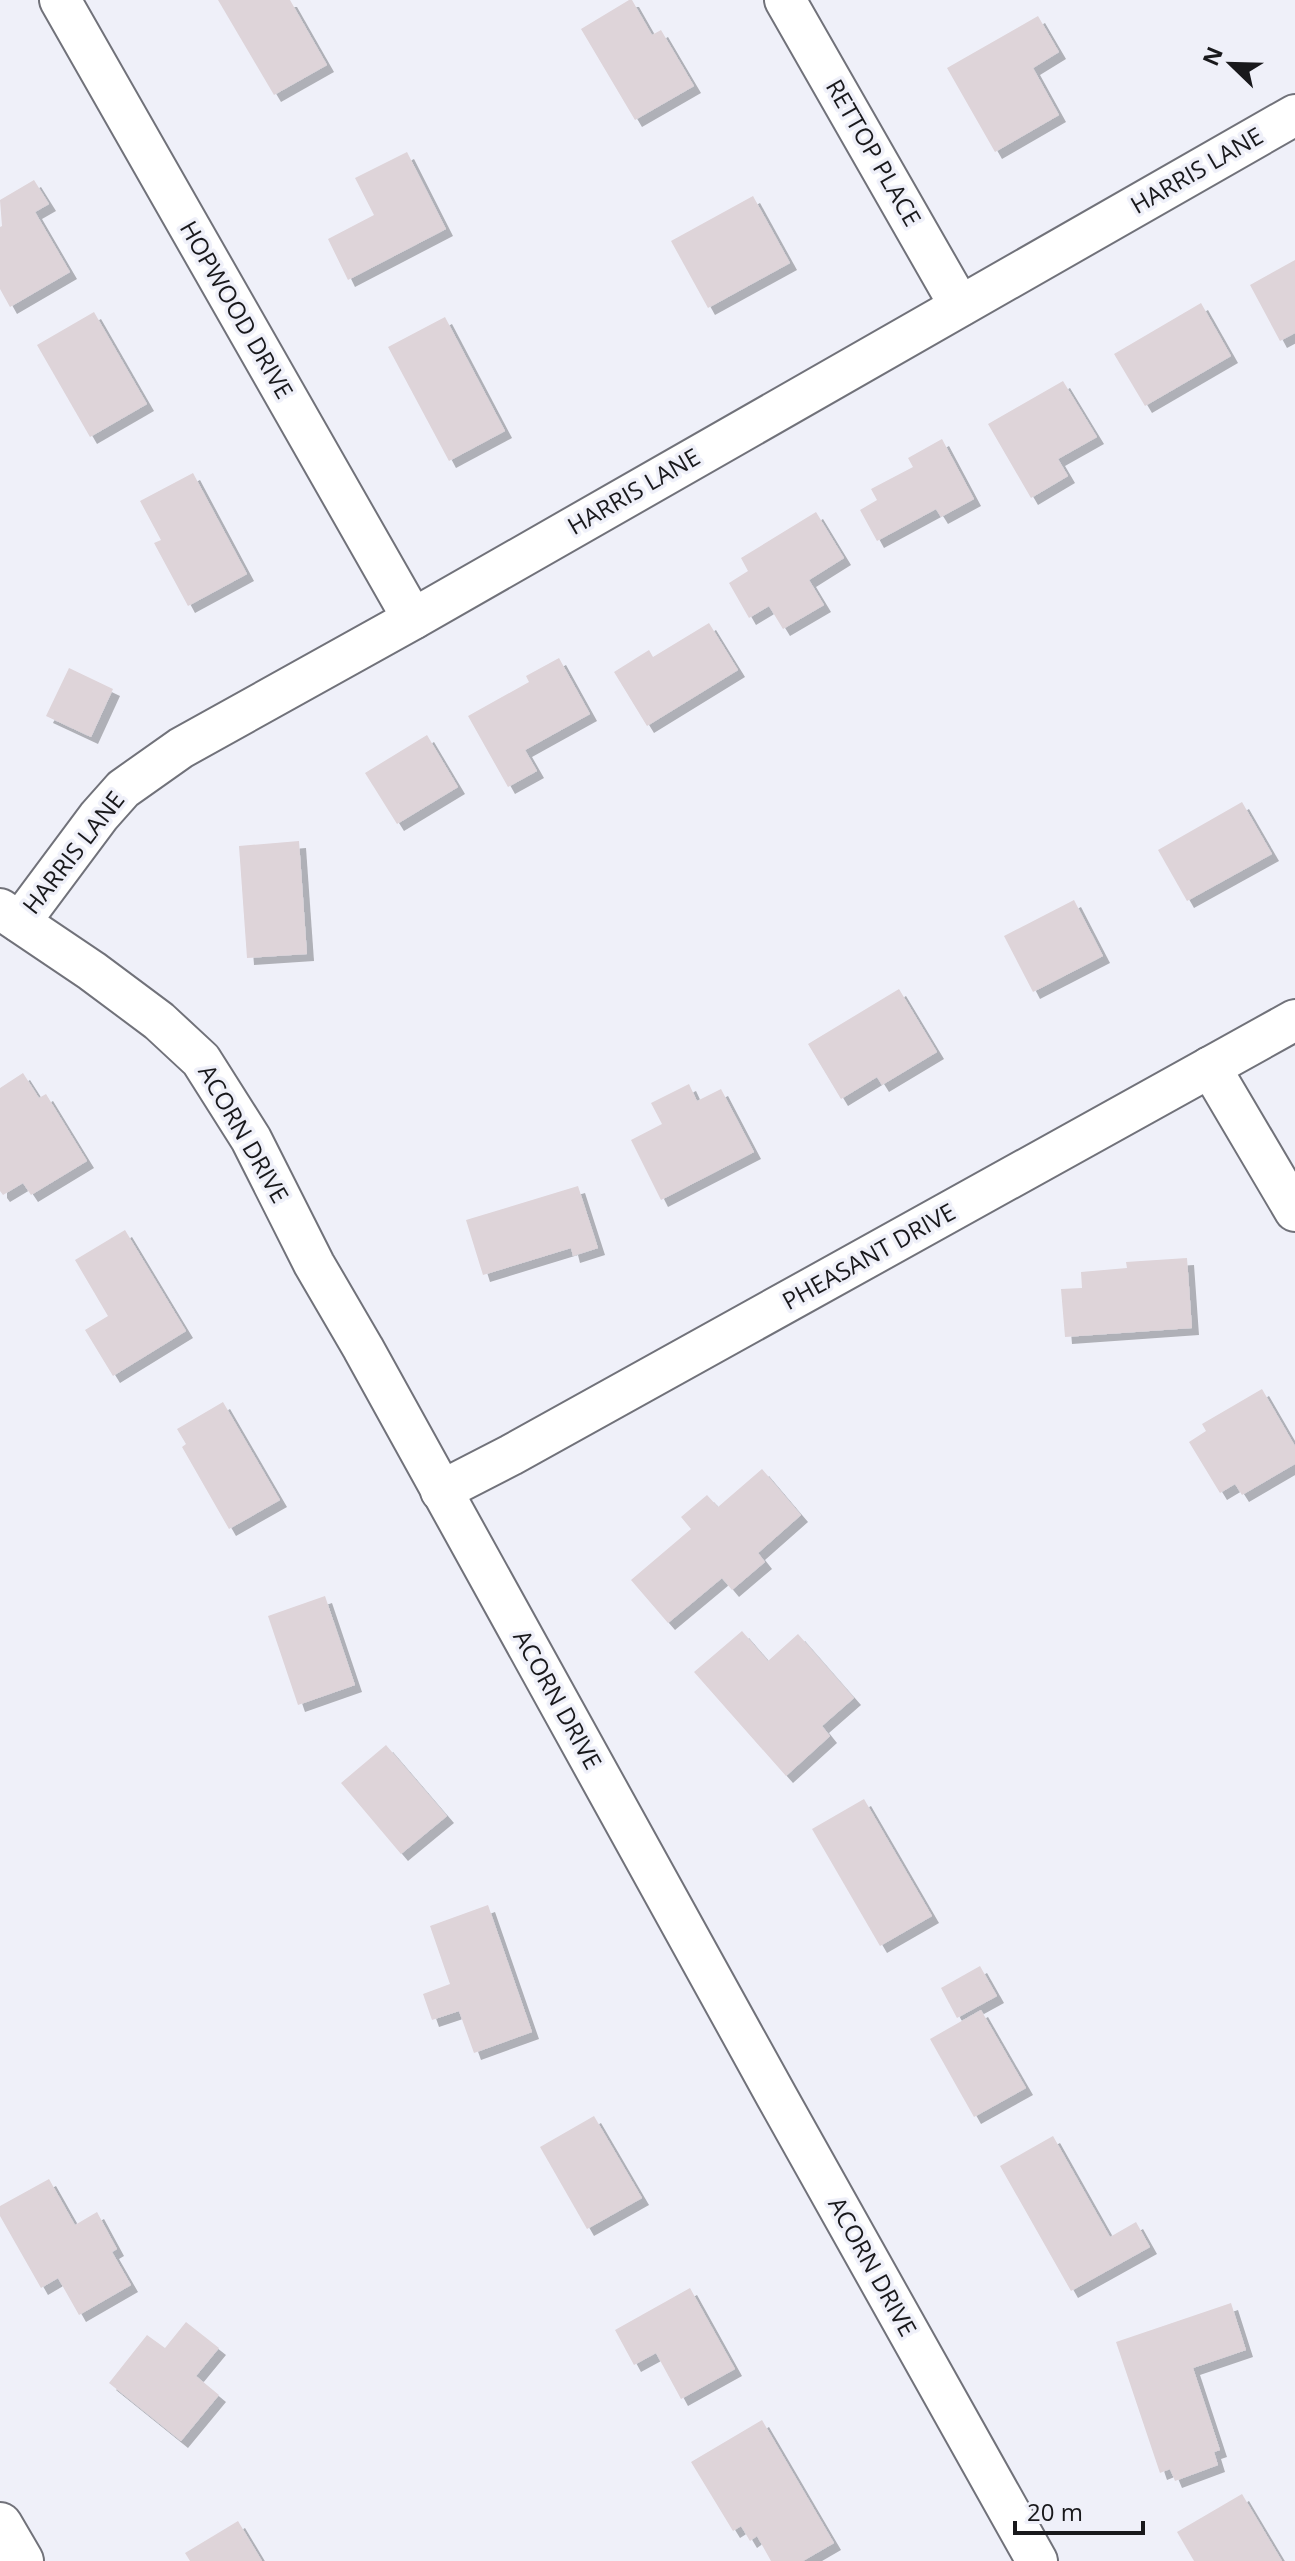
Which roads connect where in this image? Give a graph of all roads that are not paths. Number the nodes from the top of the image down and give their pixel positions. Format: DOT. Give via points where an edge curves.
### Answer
graph roads {
  1 [pos="60,0"];
  2 [pos="785,0"];
  3 [pos="1295,115"];
  4 [pos="960,306"];
  5 [pos="413,619"];
  6 [pos="10,916"];
  7 [pos="1295,1020"];
  8 [pos="1210,1067"];
  9 [pos="1295,1211"];
  10 [pos="441,1491"];
  11 [pos="0,2525"];
  12 [pos="21,2561"];
  13 [pos="1037,2561"];
  1 -- 5 [label="street, HOPWOOD DRIVE"];
  2 -- 4 [label="street, RETTOP PLACE"];
  3 -- 4 [label="street, HARRIS LANE"];
  4 -- 5 [label="street, HARRIS LANE"];
  5 -- 6 [label="street, HARRIS LANE" via="181,748 123,789"];
  6 -- 10 [label="street, ACORN DRIVE" via="148,1013 201,1060 251,1139"];
  7 -- 8 [label="street, PHEASANT DRIVE"];
  8 -- 9 [label="street"];
  8 -- 10 [label="street, PHEASANT DRIVE"];
  10 -- 13 [label="street, ACORN DRIVE"];
  11 -- 12 [label="street"];
}
